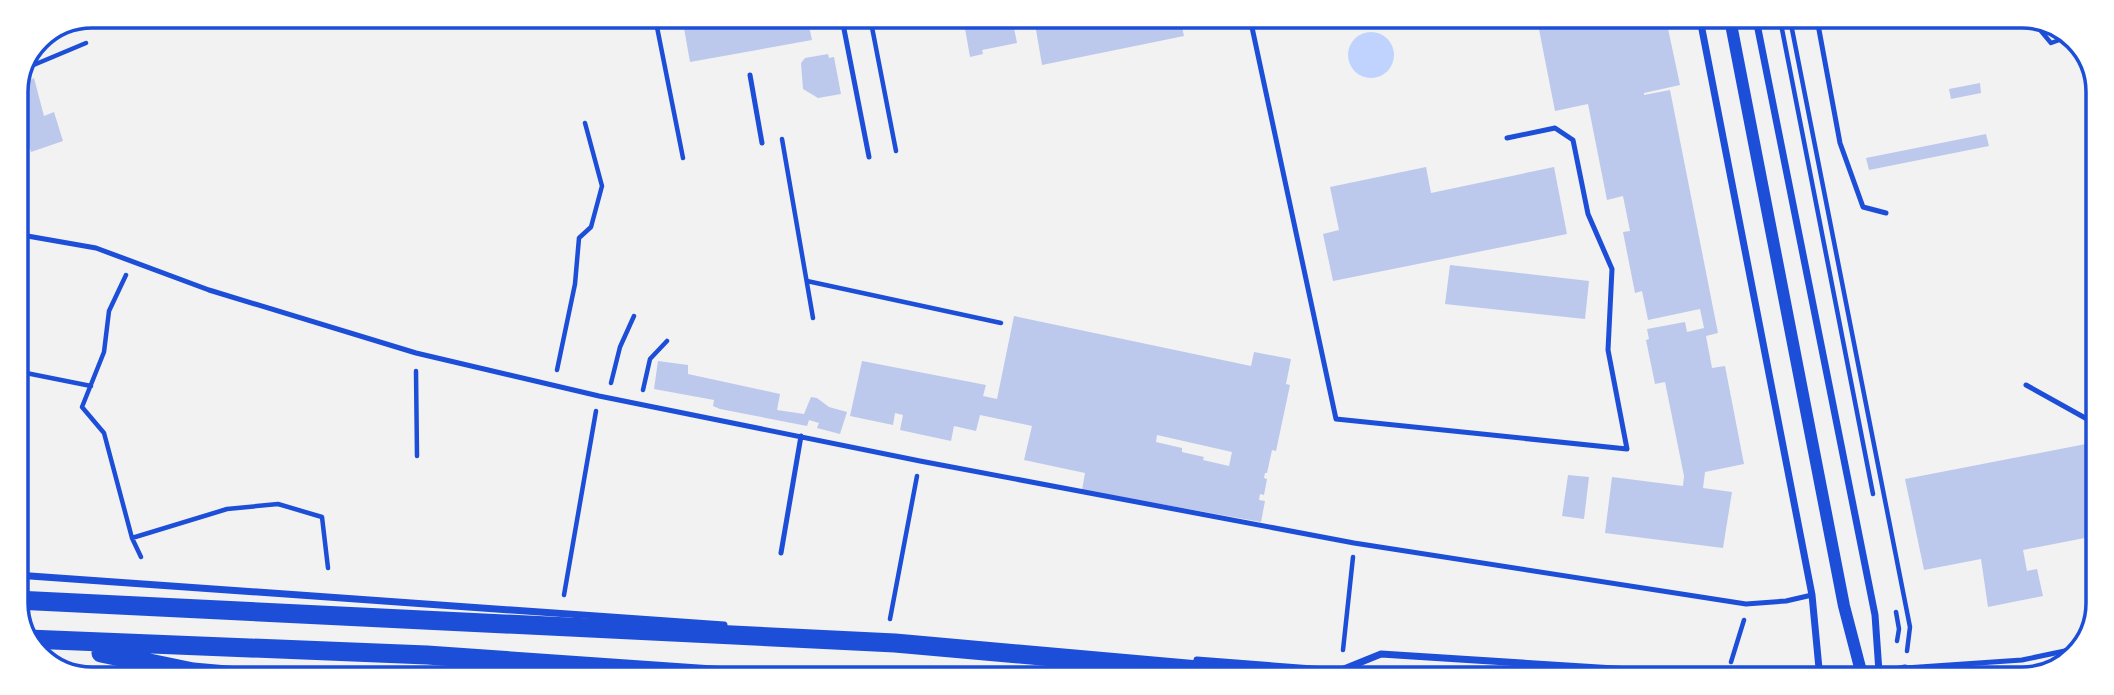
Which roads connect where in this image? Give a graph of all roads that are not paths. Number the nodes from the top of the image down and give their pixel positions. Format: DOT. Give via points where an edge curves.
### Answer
graph roads {
  1 [pos="1252,28"];
  2 [pos="1702,28"];
  3 [pos="1732,28"];
  4 [pos="1758,28"];
  5 [pos="1819,28"];
  6 [pos="844,29"];
  7 [pos="750,75"];
  8 [pos="1507,138"];
  9 [pos="762,143"];
  10 [pos="869,157"];
  11 [pos="1886,213"];
  12 [pos="28,236"];
  13 [pos="2025,385"];
  14 [pos="2086,419"];
  15 [pos="801,436"];
  16 [pos="781,553"];
  17 [pos="28,576"];
  18 [pos="1812,595"];
  19 [pos="28,601"];
  20 [pos="40,640"];
  21 [pos="49,641"];
  22 [pos="2063,652"];
  23 [pos="1175,659"];
  24 [pos="1188,660"];
  25 [pos="170,667"];
  26 [pos="598,667"];
  27 [pos="1164,667"];
  28 [pos="1284,667"];
  29 [pos="1349,667"];
  30 [pos="1584,667"];
  31 [pos="1819,667"];
  32 [pos="1860,667"];
  33 [pos="1879,667"];
  34 [pos="1920,667"];
  1 -- 8 [label="lane" via="1336,419 1627,449 1608,349 1612,269 1588,214 1573,140 1555,128"];
  2 -- 18 [label="street"];
  3 -- 32 [label="street" via="1844,606"];
  4 -- 33 [label="street" via="1875,615"];
  5 -- 11 [label="lane" via="1840,143 1863,207"];
  6 -- 10 [label="lane"];
  7 -- 9 [label="lane"];
  12 -- 15 [label="lane" via="96,248 209,290 416,353 607,398"];
  13 -- 14 [label="lane"];
  15 -- 16 [label="lane"];
  15 -- 18 [label="lane" via="1354,543 1746,604"];
  17 -- 23 [label="street"];
  18 -- 31 [label="street"];
  19 -- 27 [label="highway" via="895,643"];
  20 -- 21 [label="highway"];
  21 -- 25 [label="highway"];
  21 -- 26 [label="highway" via="427,655"];
  22 -- 34 [label="lane" via="2022,660"];
  24 -- 28 [label="street"];
  29 -- 30 [label="street" via="1381,654"];
}
